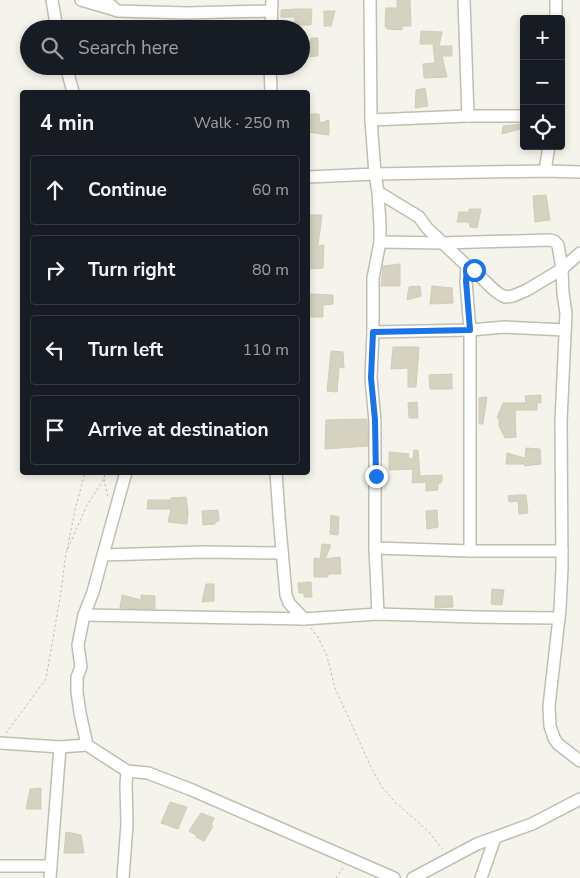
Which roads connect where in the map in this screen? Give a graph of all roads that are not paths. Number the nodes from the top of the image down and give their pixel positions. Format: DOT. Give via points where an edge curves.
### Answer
graph roads {
  1 [pos="52,0"];
  2 [pos="81,0"];
  3 [pos="105,0"];
  4 [pos="370,0"];
  5 [pos="464,0"];
  6 [pos="556,0"];
  7 [pos="272,5"];
  8 [pos="117,11"];
  9 [pos="556,15"];
  10 [pos="55,20"];
  11 [pos="271,20"];
  12 [pos="68,75"];
  13 [pos="270,75"];
  14 [pos="72,90"];
  15 [pos="271,90"];
  16 [pos="468,116"];
  17 [pos="520,116"];
  18 [pos="372,120"];
  19 [pos="548,150"];
  20 [pos="545,171"];
  21 [pos="580,172"];
  22 [pos="375,174"];
  23 [pos="310,176"];
  24 [pos="378,192"];
  25 [pos="380,242"];
  26 [pos="442,243"];
  27 [pos="580,254"];
  28 [pos="467,266"];
  29 [pos="562,269"];
  30 [pos="470,330"];
  31 [pos="564,330"];
  32 [pos="373,332"];
  33 [pos="125,475"];
  34 [pos="276,475"];
  35 [pos="375,548"];
  36 [pos="470,551"];
  37 [pos="562,551"];
  38 [pos="282,553"];
  39 [pos="103,555"];
  40 [pos="378,614"];
  41 [pos="84,615"];
  42 [pos="559,618"];
  43 [pos="304,619"];
  44 [pos="3,738"];
  45 [pos="87,745"];
  46 [pos="60,747"];
  47 [pos="580,761"];
  48 [pos="127,770"];
  49 [pos="580,799"];
  50 [pos="495,838"];
  51 [pos="0,866"];
  52 [pos="51,866"];
  53 [pos="50,878"];
  54 [pos="123,878"];
  55 [pos="394,878"];
  56 [pos="414,878"];
  57 [pos="481,878"];
  1 -- 10 [label="street"];
  2 -- 8 [label="street"];
  3 -- 8 [label="street"];
  4 -- 18 [label="street"];
  5 -- 16 [label="street"];
  6 -- 9 [label="street"];
  7 -- 8 [label="street" via="187,13"];
  7 -- 11 [label="street"];
  12 -- 14 [label="street"];
  13 -- 15 [label="street"];
  16 -- 17 [label="street"];
  16 -- 18 [label="street"];
  18 -- 22 [label="street"];
  19 -- 20 [label="street"];
  20 -- 21 [label="street"];
  20 -- 22 [label="street"];
  22 -- 23 [label="street"];
  22 -- 24 [label="street"];
  24 -- 25 [label="street"];
  24 -- 26 [label="street" via="419,217"];
  25 -- 26 [label="street"];
  25 -- 32 [label="street" via="373,278"];
  26 -- 28 [label="street"];
  26 -- 29 [label="street" via="549,240 558,245"];
  27 -- 29 [label="street"];
  28 -- 29 [label="street" via="505,297 527,290"];
  28 -- 30 [label="street"];
  29 -- 31 [label="street" via="566,312"];
  30 -- 31 [label="street" via="504,327"];
  30 -- 32 [label="street"];
  30 -- 36 [label="street"];
  31 -- 37 [label="street"];
  32 -- 35 [label="street"];
  33 -- 39 [label="street"];
  34 -- 38 [label="street"];
  35 -- 36 [label="street"];
  35 -- 40 [label="street"];
  36 -- 37 [label="street"];
  37 -- 42 [label="street"];
  38 -- 39 [label="street"];
  38 -- 43 [label="street" via="286,595"];
  39 -- 41 [label="street"];
  40 -- 42 [label="street"];
  40 -- 43 [label="street"];
  41 -- 43 [label="street"];
  41 -- 45 [label="street" via="78,644 81,667 76,692"];
  42 -- 47 [label="street" via="549,706 550,726 558,744"];
  44 -- 46 [label="street"];
  45 -- 46 [label="street"];
  45 -- 48 [label="street"];
  46 -- 52 [label="street"];
  48 -- 54 [label="street"];
  48 -- 55 [label="street" via="148,773 192,790"];
  49 -- 50 [label="street" via="532,824"];
  50 -- 56 [label="street"];
  50 -- 57 [label="street"];
  51 -- 52 [label="street"];
  52 -- 53 [label="street"];
}
